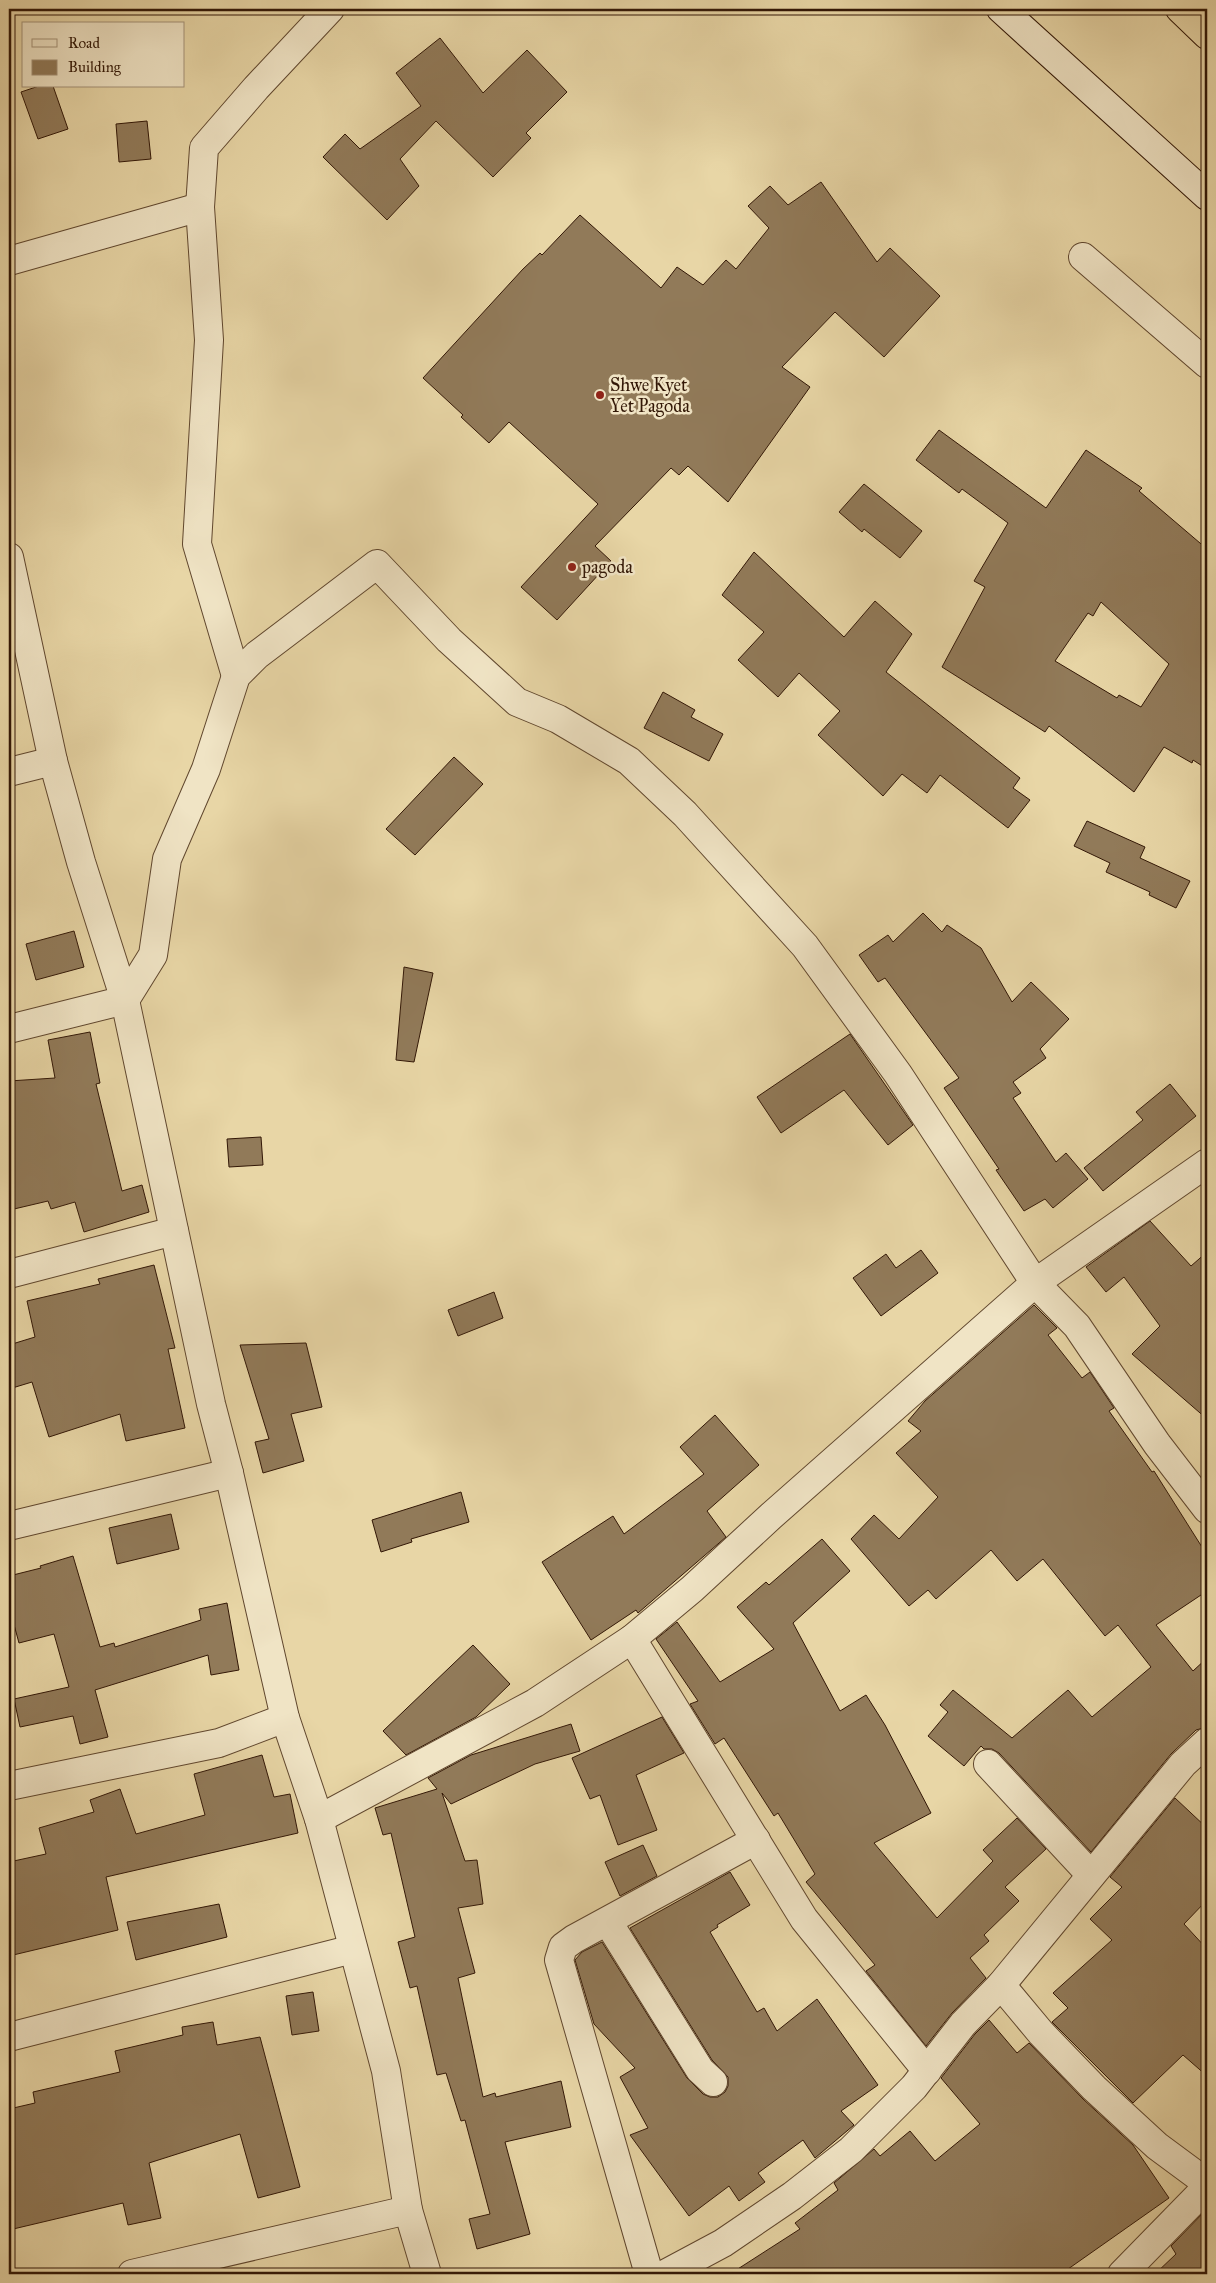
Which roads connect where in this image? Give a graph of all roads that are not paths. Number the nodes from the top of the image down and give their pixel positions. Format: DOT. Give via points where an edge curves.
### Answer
graph roads {
  1 [pos="330,9"];
  2 [pos="1001,9"];
  3 [pos="1180,9"];
  4 [pos="1207,35"];
  5 [pos="1207,196"];
  6 [pos="200,207"];
  7 [pos="1084,257"];
  8 [pos="9,261"];
  9 [pos="1207,364"];
  10 [pos="9,557"];
  11 [pos="236,676"];
  12 [pos="53,761"];
  13 [pos="9,772"];
  14 [pos="125,1000"];
  15 [pos="9,1029"];
  16 [pos="1207,1163"];
  17 [pos="174,1231"];
  18 [pos="9,1274"];
  19 [pos="1035,1283"];
  20 [pos="229,1473"];
  21 [pos="1207,1509"];
  22 [pos="9,1526"];
  23 [pos="632,1639"];
  24 [pos="285,1718"];
  25 [pos="1207,1742"];
  26 [pos="988,1764"];
  27 [pos="9,1786"];
  28 [pos="319,1819"];
  29 [pos="756,1840"];
  30 [pos="1091,1875"];
  31 [pos="608,1922"];
  32 [pos="352,1949"];
  33 [pos="1001,1985"];
  34 [pos="9,2037"];
  35 [pos="926,2071"];
  36 [pos="713,2082"];
  37 [pos="1207,2183"];
  38 [pos="1207,2187"];
  39 [pos="408,2210"];
  40 [pos="132,2274"];
  41 [pos="427,2274"];
  42 [pos="649,2274"];
  43 [pos="665,2274"];
  44 [pos="1122,2274"];
  1 -- 6 [label="street" via="204,148"];
  2 -- 5 [label="street"];
  3 -- 4 [label="highway"];
  6 -- 8 [label="street"];
  6 -- 11 [label="street" via="209,340 197,544"];
  7 -- 9 [label="street"];
  10 -- 12 [label="street"];
  11 -- 14 [label="street" via="206,769 167,859 153,955"];
  11 -- 19 [label="street" via="258,654 377,564 449,640 517,702 558,719 628,761 685,814 805,946 831,980 898,1074"];
  12 -- 13 [label="street"];
  12 -- 14 [label="street"];
  14 -- 15 [label="street"];
  14 -- 17 [label="street"];
  16 -- 19 [label="street"];
  17 -- 18 [label="street"];
  17 -- 20 [label="street"];
  19 -- 21 [label="street" via="1077,1326 1156,1444"];
  19 -- 23 [label="street"];
  20 -- 22 [label="street"];
  20 -- 24 [label="street"];
  23 -- 28 [label="street" via="535,1703"];
  23 -- 29 [label="street"];
  24 -- 27 [label="street" via="219,1743"];
  24 -- 28 [label="street"];
  25 -- 30 [label="street" via="1183,1764"];
  26 -- 30 [label="street"];
  28 -- 32 [label="street"];
  29 -- 31 [label="street"];
  29 -- 35 [label="street" via="804,1918"];
  30 -- 33 [label="street"];
  31 -- 36 [label="street" via="700,2070"];
  31 -- 42 [label="street" via="562,1947 559,1960"];
  32 -- 34 [label="street"];
  32 -- 39 [label="street" via="386,2072"];
  33 -- 35 [label="street" via="963,2024"];
  33 -- 37 [label="street" via="1094,2088 1157,2146"];
  35 -- 43 [label="street" via="844,2156 723,2244"];
  38 -- 44 [label="street"];
  39 -- 40 [label="street"];
  39 -- 41 [label="street"];
}
